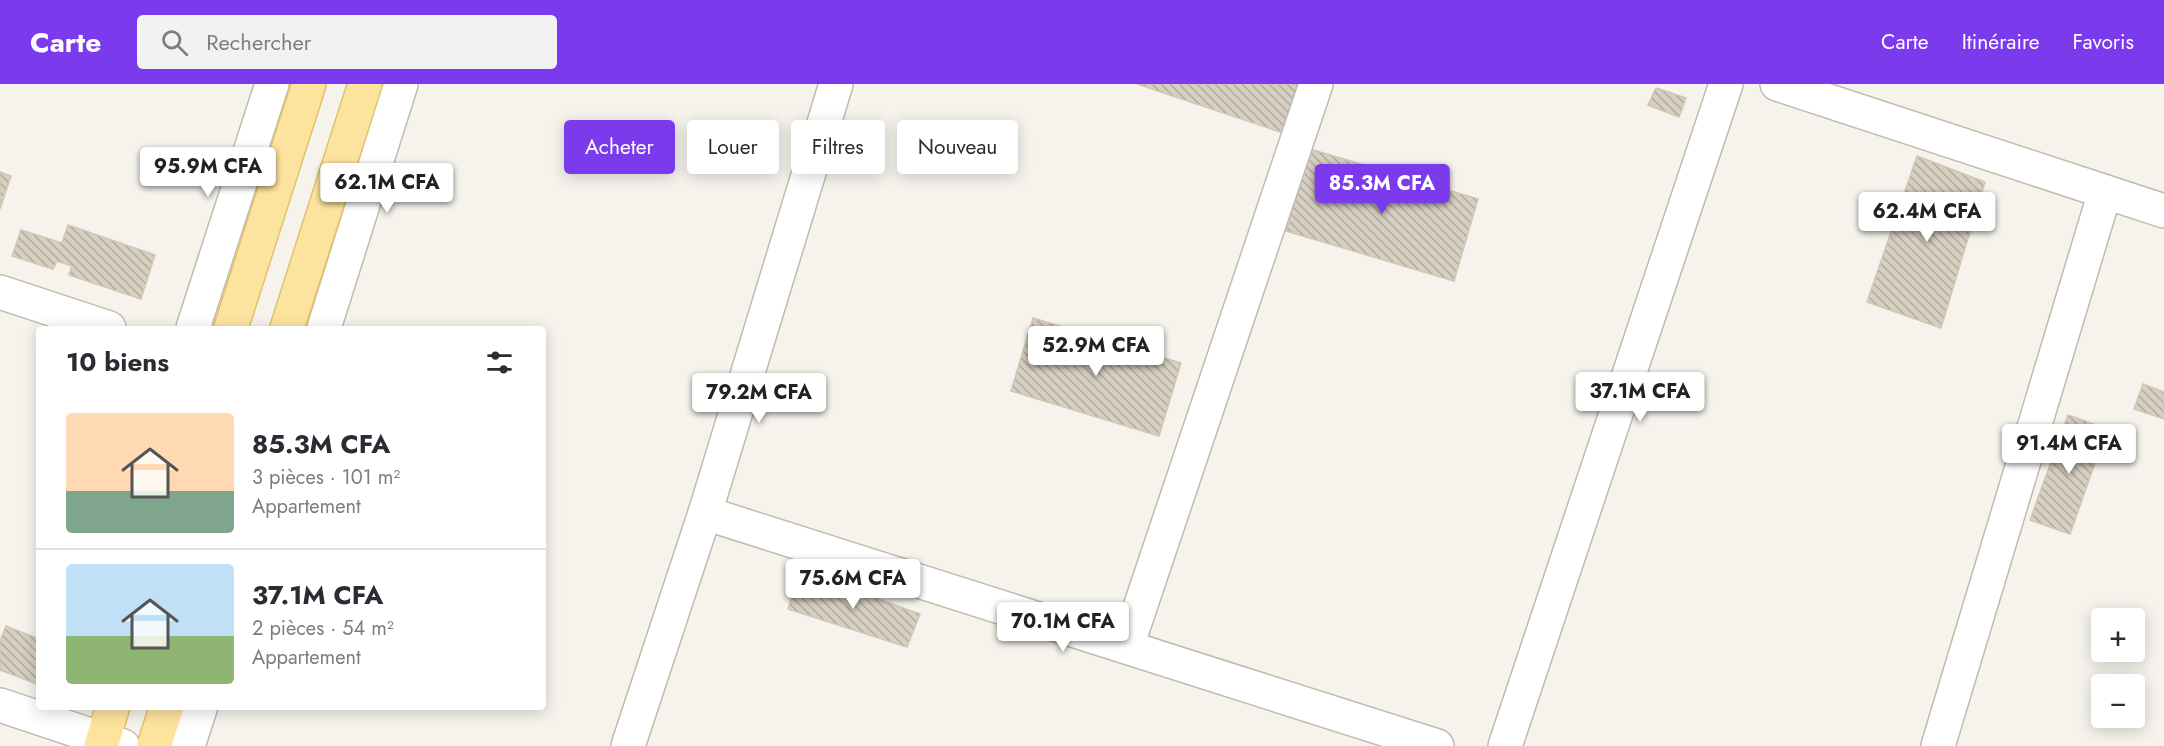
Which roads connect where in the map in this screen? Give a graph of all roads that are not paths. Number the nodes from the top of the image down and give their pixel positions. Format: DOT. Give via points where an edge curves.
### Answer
graph roads {
  1 [pos="272,84"];
  2 [pos="309,84"];
  3 [pos="366,84"];
  4 [pos="401,84"];
  5 [pos="836,84"];
  6 [pos="1316,84"];
  7 [pos="1726,84"];
  8 [pos="1777,84"];
  9 [pos="2105,192"];
  10 [pos="2164,211"];
  11 [pos="0,292"];
  12 [pos="103,326"];
  13 [pos="194,326"];
  14 [pos="232,326"];
  15 [pos="288,326"];
  16 [pos="325,326"];
  17 [pos="705,513"];
  18 [pos="1127,646"];
  19 [pos="0,705"];
  20 [pos="113,710"];
  21 [pos="166,710"];
  22 [pos="200,710"];
  23 [pos="69,727"];
  24 [pos="109,744"];
  25 [pos="154,746"];
  26 [pos="188,746"];
  27 [pos="628,746"];
  28 [pos="1437,746"];
  29 [pos="1506,746"];
  30 [pos="1938,746"];
  1 -- 13 [label="street"];
  2 -- 14 [label="main road"];
  3 -- 15 [label="main road"];
  4 -- 16 [label="street"];
  5 -- 17 [label="street"];
  6 -- 18 [label="street"];
  7 -- 29 [label="street"];
  8 -- 9 [label="street"];
  9 -- 10 [label="street"];
  9 -- 30 [label="street"];
  11 -- 12 [label="street"];
  17 -- 18 [label="street"];
  17 -- 27 [label="street"];
  18 -- 28 [label="street"];
  19 -- 23 [label="street"];
  20 -- 24 [label="main road"];
  21 -- 25 [label="main road"];
  22 -- 26 [label="street"];
  23 -- 24 [label="street"];
}
